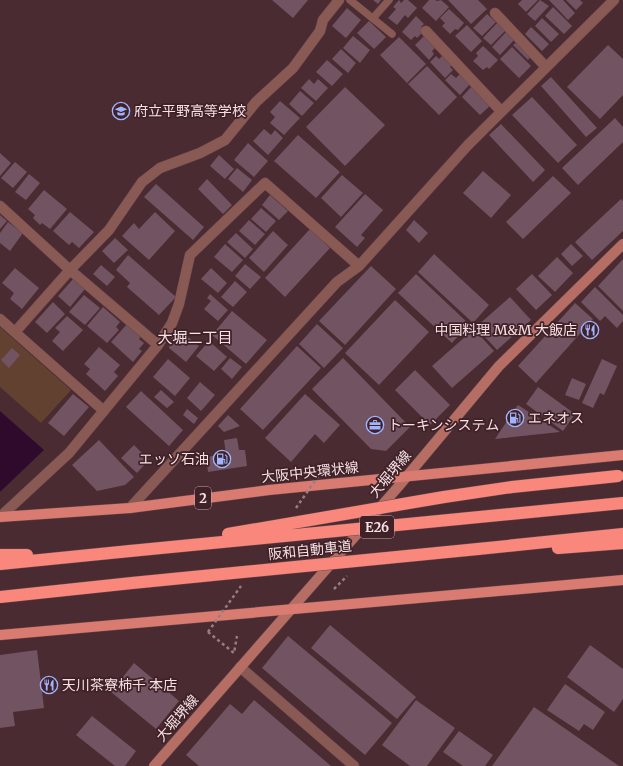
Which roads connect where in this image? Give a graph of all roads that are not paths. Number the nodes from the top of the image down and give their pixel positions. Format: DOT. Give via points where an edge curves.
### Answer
graph roads {
  1 [pos="339,0"];
  2 [pos="350,0"];
  3 [pos="389,0"];
  4 [pos="614,0"];
  5 [pos="494,13"];
  6 [pos="373,18"];
  7 [pos="426,31"];
  8 [pos="392,34"];
  9 [pos="546,67"];
  10 [pos="502,112"];
  11 [pos="0,206"];
  12 [pos="623,244"];
  13 [pos="359,266"];
  14 [pos="70,270"];
  15 [pos="0,319"];
  16 [pos="15,332"];
  17 [pos="158,345"];
  18 [pos="104,411"];
  19 [pos="623,455"];
  20 [pos="623,475"];
  21 [pos="406,476"];
  22 [pos="623,503"];
  23 [pos="130,508"];
  24 [pos="0,517"];
  25 [pos="623,534"];
  26 [pos="623,543"];
  27 [pos="478,549"];
  28 [pos="130,551"];
  29 [pos="0,555"];
  30 [pos="89,555"];
  31 [pos="0,564"];
  32 [pos="623,580"];
  33 [pos="0,597"];
  34 [pos="292,609"];
  35 [pos="0,635"];
  36 [pos="240,667"];
  37 [pos="154,766"];
  38 [pos="354,766"];
  1 -- 14 [label="street" via="323,20 320,31 293,68 256,102 225,140 200,153 160,168 142,182 109,230"];
  2 -- 6 [label="lane"];
  3 -- 6 [label="lane"];
  4 -- 9 [label="street"];
  5 -- 9 [label="street"];
  6 -- 8 [label="lane"];
  7 -- 10 [label="street"];
  9 -- 10 [label="street"];
  10 -- 13 [label="street" via="468,145"];
  11 -- 14 [label="street"];
  12 -- 21 [label="main road, 大堀堺線" via="499,366"];
  13 -- 17 [label="street" via="265,183 190,255 172,324"];
  13 -- 23 [label="street" via="337,282"];
  14 -- 16 [label="street"];
  14 -- 17 [label="street"];
  15 -- 16 [label="street"];
  16 -- 18 [label="street"];
  17 -- 18 [label="street"];
  18 -- 24 [label="street" via="69,453"];
  19 -- 21 [label="main road, 大阪中央環状線 / 2"];
  20 -- 28 [label="highway, bridge" via="444,497"];
  21 -- 23 [label="main road, 大阪中央環状線 / 2"];
  21 -- 34 [label="main road, 大堀堺線"];
  22 -- 28 [label="highway, 阪和自動車道 / E26, bridge"];
  23 -- 24 [label="main road, 大阪中央環状線 / 2"];
  25 -- 27 [label="highway, 阪和自動車道 / E26"];
  26 -- 27 [label="highway, E26" via="574,548"];
  27 -- 33 [label="highway, 阪和自動車道 / E26, bridge"];
  28 -- 30 [label="highway, 阪和自動車道 / E26"];
  29 -- 30 [label="highway"];
  30 -- 31 [label="highway, 阪和自動車道 / E26"];
  32 -- 34 [label="main road"];
  34 -- 35 [label="main road"];
  34 -- 36 [label="main road, 大堀堺線"];
  36 -- 37 [label="main road, 大堀堺線"];
  36 -- 38 [label="street"];
}
